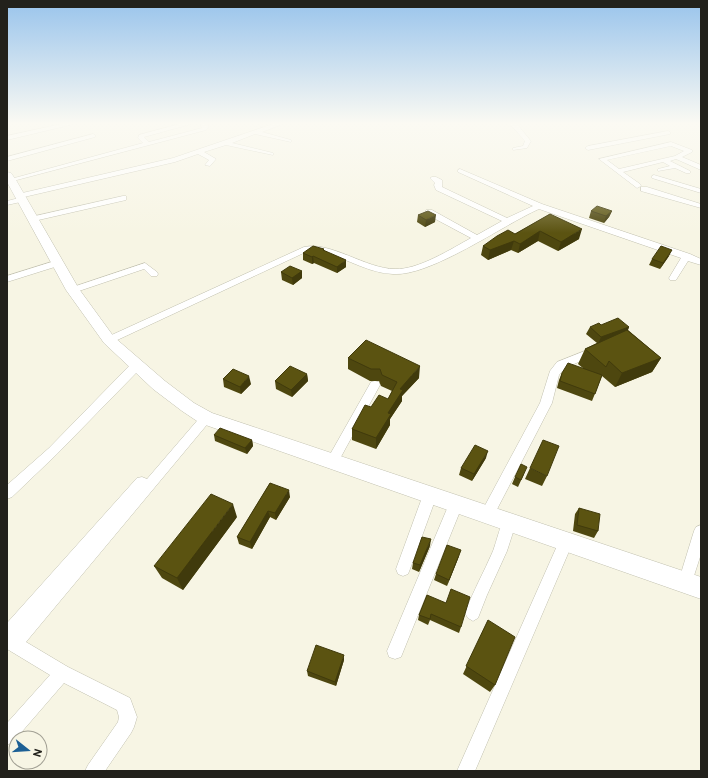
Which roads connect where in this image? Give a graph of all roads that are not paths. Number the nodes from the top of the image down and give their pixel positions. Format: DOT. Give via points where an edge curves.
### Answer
graph roads {
  1 [pos="79,160"];
  2 [pos="174,160"];
  3 [pos="212,160"];
  4 [pos="604,160"];
  5 [pos="663,160"];
  6 [pos="664,160"];
  7 [pos="684,160"];
  8 [pos="208,164"];
  9 [pos="644,165"];
  10 [pos="676,166"];
  11 [pos="701,168"];
  12 [pos="660,170"];
  13 [pos="460,171"];
  14 [pos="618,171"];
  15 [pos="678,174"];
  16 [pos="9,177"];
  17 [pos="654,177"];
  18 [pos="434,178"];
  19 [pos="630,180"];
  20 [pos="701,191"];
  21 [pos="123,198"];
  22 [pos="17,199"];
  23 [pos="539,206"];
  24 [pos="701,206"];
  25 [pos="429,212"];
  26 [pos="34,219"];
  27 [pos="508,221"];
  28 [pos="478,238"];
  29 [pos="686,256"];
  30 [pos="701,262"];
  31 [pos="58,263"];
  32 [pos="154,274"];
  33 [pos="673,278"];
  34 [pos="7,279"];
  35 [pos="73,290"];
  36 [pos="109,340"];
  37 [pos="607,346"];
  38 [pos="136,366"];
  39 [pos="375,385"];
  40 [pos="203,416"];
  41 [pos="332,462"];
  42 [pos="7,493"];
  43 [pos="430,496"];
  44 [pos="456,504"];
  45 [pos="487,515"];
  46 [pos="509,523"];
  47 [pos="701,531"];
  48 [pos="566,542"];
  49 [pos="403,570"];
  50 [pos="685,583"];
  51 [pos="701,588"];
  52 [pos="473,613"];
  53 [pos="9,640"];
  54 [pos="395,651"];
  55 [pos="62,673"];
  56 [pos="7,736"];
  57 [pos="94,771"];
  58 [pos="466,771"];
  1 -- 16 [label="street"];
  2 -- 22 [label="street"];
  3 -- 8 [label="street"];
  4 -- 14 [label="street"];
  5 -- 9 [label="street"];
  6 -- 10 [label="street"];
  7 -- 11 [label="street"];
  9 -- 14 [label="street"];
  9 -- 19 [label="street"];
  10 -- 12 [label="street"];
  10 -- 15 [label="street" via="688,172"];
  13 -- 23 [label="street"];
  14 -- 19 [label="street"];
  16 -- 22 [label="highway"];
  17 -- 20 [label="street"];
  18 -- 27 [label="street" via="439,182 439,188"];
  19 -- 24 [label="street" via="641,187"];
  21 -- 26 [label="street"];
  22 -- 26 [label="highway"];
  23 -- 27 [label="street"];
  23 -- 29 [label="street"];
  25 -- 28 [label="street"];
  26 -- 31 [label="highway"];
  27 -- 28 [label="street"];
  28 -- 36 [label="street" via="415,269 394,272 368,267 318,249 307,249"];
  29 -- 30 [label="street"];
  29 -- 33 [label="street"];
  31 -- 34 [label="street"];
  31 -- 35 [label="highway"];
  32 -- 35 [label="street" via="145,266"];
  35 -- 36 [label="highway"];
  36 -- 38 [label="highway"];
  37 -- 45 [label="street" via="561,365 554,374 546,403"];
  38 -- 40 [label="highway" via="158,386"];
  38 -- 42 [label="street" via="53,451"];
  39 -- 41 [label="street"];
  40 -- 41 [label="highway"];
  40 -- 53 [label="street"];
  41 -- 43 [label="highway"];
  43 -- 44 [label="highway"];
  43 -- 49 [label="street"];
  44 -- 45 [label="highway"];
  44 -- 54 [label="street"];
  45 -- 46 [label="highway"];
  46 -- 48 [label="highway"];
  46 -- 52 [label="street" via="500,551"];
  47 -- 50 [label="street"];
  48 -- 50 [label="highway"];
  48 -- 58 [label="street"];
  50 -- 51 [label="highway"];
  53 -- 55 [label="street"];
  55 -- 56 [label="street"];
  55 -- 57 [label="street" via="121,702 128,712 125,727"];
}
